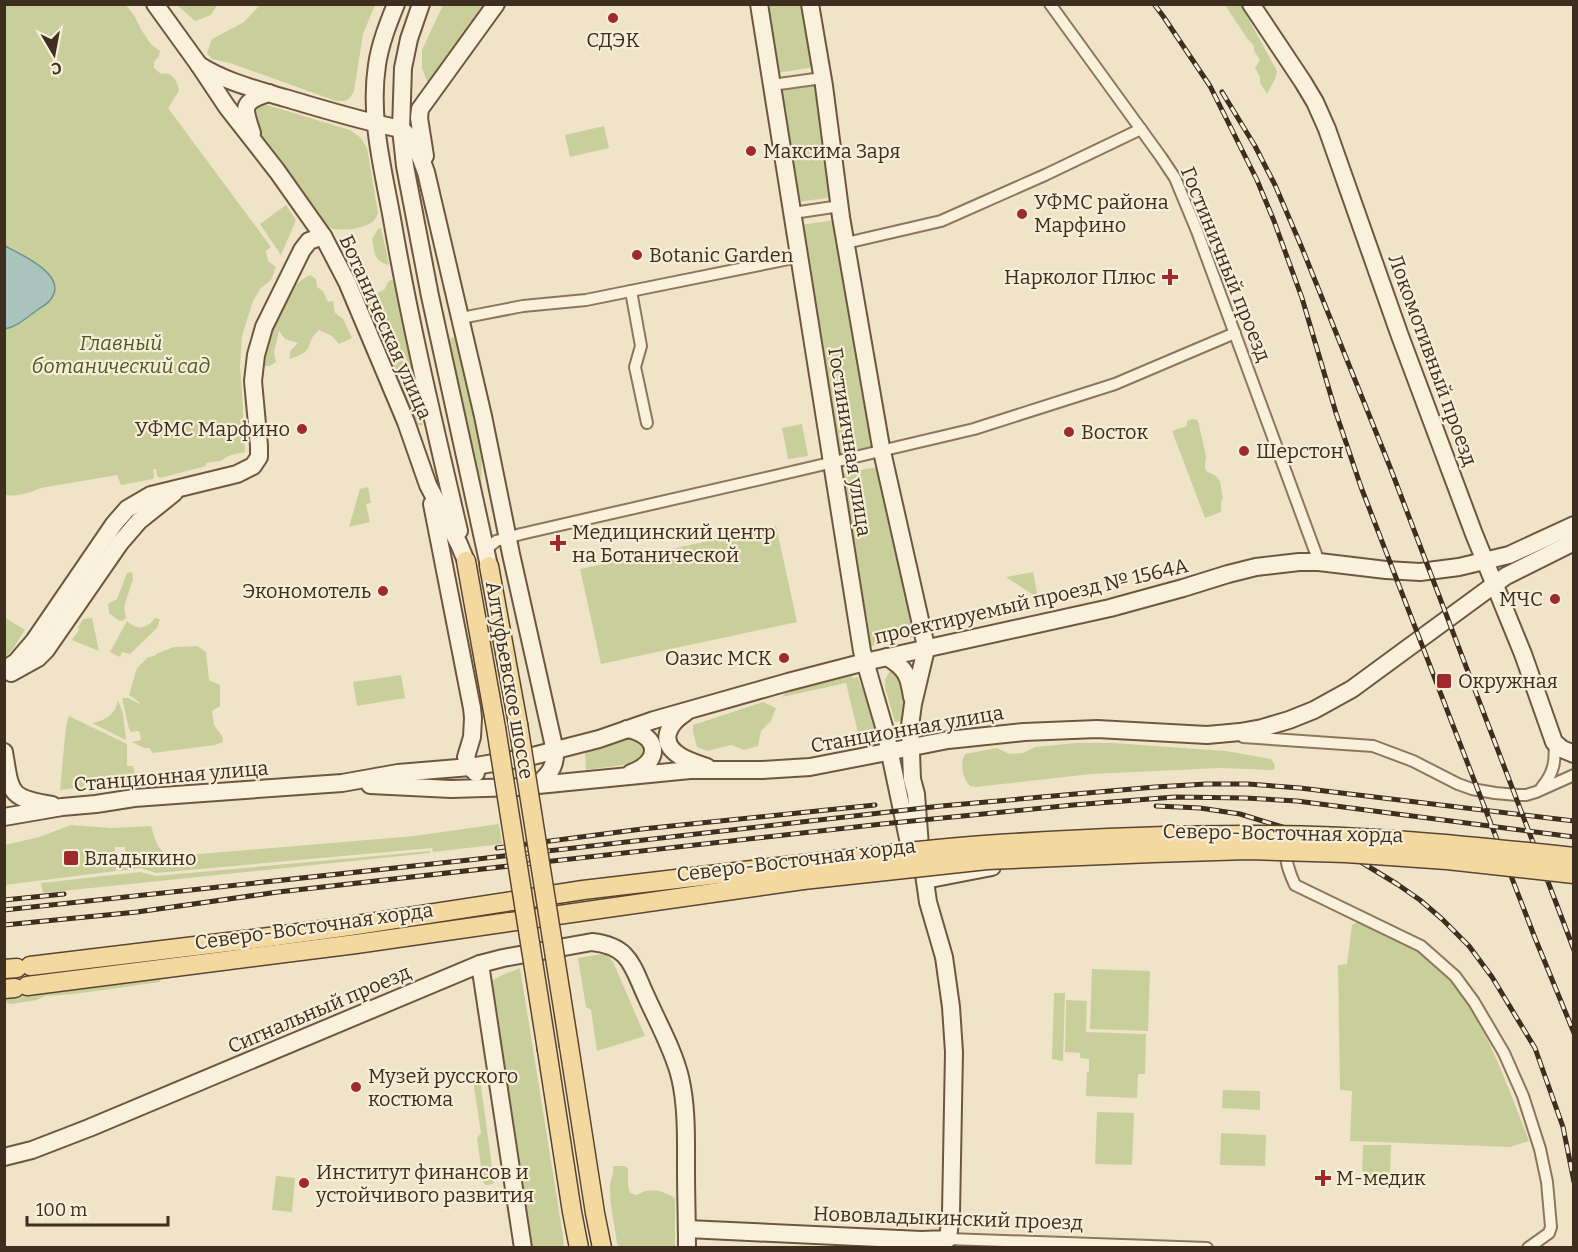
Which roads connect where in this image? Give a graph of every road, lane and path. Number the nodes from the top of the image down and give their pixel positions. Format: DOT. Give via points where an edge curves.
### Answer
graph roads {
  1 [pos="155,4"];
  2 [pos="396,4"];
  3 [pos="421,4"];
  4 [pos="496,4"];
  5 [pos="759,4"];
  6 [pos="810,4"];
  7 [pos="1050,4"];
  8 [pos="1251,4"];
  9 [pos="199,65"];
  10 [pos="822,78"];
  11 [pos="772,85"];
  12 [pos="269,93"];
  13 [pos="376,124"];
  14 [pos="400,129"];
  15 [pos="1141,129"];
  16 [pos="257,146"];
  17 [pos="426,172"];
  18 [pos="840,206"];
  19 [pos="793,213"];
  20 [pos="323,236"];
  21 [pos="846,243"];
  22 [pos="799,257"];
  23 [pos="631,291"];
  24 [pos="430,296"];
  25 [pos="461,318"];
  26 [pos="1235,333"];
  27 [pos="465,335"];
  28 [pos="647,423"];
  29 [pos="882,451"];
  30 [pos="492,457"];
  31 [pos="832,463"];
  32 [pos="444,469"];
  33 [pos="428,485"];
  34 [pos="444,516"];
  35 [pos="1574,525"];
  36 [pos="508,538"];
  37 [pos="1574,542"];
  38 [pos="488,548"];
  39 [pos="441,550"];
  40 [pos="466,561"];
  41 [pos="1486,561"];
  42 [pos="1319,562"];
  43 [pos="489,566"];
  44 [pos="1495,584"];
  45 [pos="40,645"];
  46 [pos="926,649"];
  47 [pos="887,657"];
  48 [pos="865,662"];
  49 [pos="4,670"];
  50 [pos="4,677"];
  51 [pos="874,693"];
  52 [pos="913,704"];
  53 [pos="694,708"];
  54 [pos="627,729"];
  55 [pos="1208,735"];
  56 [pos="1554,742"];
  57 [pos="911,748"];
  58 [pos="555,751"];
  59 [pos="4,752"];
  60 [pos="890,752"];
  61 [pos="1574,754"];
  62 [pos="470,767"];
  63 [pos="714,770"];
  64 [pos="1574,775"];
  65 [pos="622,776"];
  66 [pos="342,783"];
  67 [pos="537,784"];
  68 [pos="486,788"];
  69 [pos="1540,790"];
  70 [pos="62,807"];
  71 [pos="4,818"];
  72 [pos="1285,844"];
  73 [pos="1574,858"];
  74 [pos="803,872"];
  75 [pos="1574,874"];
  76 [pos="925,880"];
  77 [pos="480,964"];
  78 [pos="17,968"];
  79 [pos="16,988"];
  80 [pos="56,1140"];
  81 [pos="4,1148"];
  82 [pos="4,1157"];
  83 [pos="572,1212"];
  84 [pos="687,1229"];
  85 [pos="948,1239"];
  86 [pos="524,1247"];
  87 [pos="570,1248"];
  88 [pos="579,1248"];
  89 [pos="602,1248"];
  90 [pos="687,1248"];
  91 [pos="1207,1248"];
  92 [pos="1528,1248"];
  1 -- 9 [label="main road, Ботаническая улица"];
  2 -- 13 [label="main road, Алтуфьевское шоссе" via="377,66"];
  3 -- 14 [label="main road, Алтуфьевское шоссе" via="403,68"];
  4 -- 17 [label="main road" via="420,109"];
  5 -- 11 [label="main road, Гостиничная улица"];
  6 -- 10 [label="main road, Гостиничная улица"];
  7 -- 15 [label="street, Гостиничный проезд"];
  8 -- 41 [label="main road, Локомотивный проезд" via="1303,82 1327,129"];
  9 -- 12 [label="main road, Ботаническая улица" via="227,80"];
  9 -- 16 [label="main road, Ботаническая улица"];
  10 -- 11 [label="street"];
  10 -- 18 [label="main road, Гостиничная улица"];
  11 -- 19 [label="main road, Гостиничная улица"];
  12 -- 13 [label="main road, Ботаническая улица"];
  12 -- 16 [label="main road" via="250,100 246,106"];
  13 -- 14 [label="main road, Ботаническая улица"];
  13 -- 32 [label="main road, Алтуфьевское шоссе" via="401,271"];
  14 -- 17 [label="main road" via="416,147"];
  14 -- 24 [label="main road, Алтуфьевское шоссе"];
  15 -- 21 [label="street" via="941,221"];
  15 -- 26 [label="street, Гостиничный проезд" via="1183,195"];
  16 -- 20 [label="main road, Ботаническая улица"];
  17 -- 25 [label="main road"];
  18 -- 19 [label="street"];
  18 -- 21 [label="main road, Гостиничная улица"];
  19 -- 22 [label="main road, Гостиничная улица"];
  20 -- 33 [label="main road, Ботаническая улица" via="347,282"];
  20 -- 45 [label="main road" via="309,241 302,250 261,335 253,381 259,457 253,466 151,495 127,508"];
  21 -- 29 [label="main road, Гостиничная улица"];
  22 -- 23 [label="street"];
  22 -- 31 [label="main road, Гостиничная улица"];
  23 -- 25 [label="street"];
  23 -- 28 [label="street" via="641,346 635,367"];
  24 -- 27 [label="main road"];
  24 -- 43 [label="main road, Алтуфьевское шоссе"];
  25 -- 27 [label="main road"];
  26 -- 29 [label="street" via="1097,391 974,429"];
  26 -- 42 [label="street, Гостиничный проезд"];
  27 -- 30 [label="main road"];
  29 -- 31 [label="street"];
  29 -- 46 [label="main road, Гостиничная улица"];
  30 -- 36 [label="main road"];
  30 -- 38 [label="main road"];
  31 -- 36 [label="street"];
  31 -- 48 [label="main road, Гостиничная улица"];
  32 -- 34 [label="main road"];
  32 -- 40 [label="main road, Алтуфьевское шоссе"];
  33 -- 34 [label="main road, Ботаническая улица"];
  33 -- 39 [label="main road"];
  34 -- 39 [label="main road"];
  34 -- 40 [label="main road, Ботаническая улица"];
  35 -- 41 [label="main road, проектируемый проезд № 1564А" via="1509,555"];
  36 -- 38 [label="street"];
  36 -- 58 [label="main road"];
  37 -- 44 [label="main road"];
  38 -- 43 [label="main road"];
  39 -- 62 [label="main road" via="473,718 466,757"];
  40 -- 83 [label="main road, Алтуфьевское шоссе, bridge"];
  41 -- 42 [label="main road, проектируемый проезд № 1564А" via="1420,572"];
  41 -- 44 [label="main road, Локомотивный проезд"];
  42 -- 46 [label="main road, проектируемый проезд № 1564А" via="1228,573 1110,608"];
  43 -- 89 [label="main road, Алтуфьевское шоссе, bridge"];
  44 -- 55 [label="main road" via="1352,689 1321,706 1262,728"];
  44 -- 56 [label="main road, Локомотивный проезд"];
  45 -- 49 [label="main road"];
  45 -- 50 [label="main road" via="38,658"];
  46 -- 47 [label="main road, проектируемый проезд № 1564А"];
  46 -- 52 [label="main road, Гостиничная улица"];
  47 -- 48 [label="main road, проектируемый проезд № 1564А"];
  47 -- 51 [label="main road" via="879,668"];
  47 -- 52 [label="main road" via="906,674"];
  48 -- 51 [label="main road, Гостиничная улица"];
  48 -- 53 [label="main road, проектируемый проезд № 1564А"];
  51 -- 60 [label="main road, Гостиничная улица"];
  52 -- 57 [label="main road, Гостиничная улица"];
  53 -- 54 [label="main road, Станционная улица"];
  53 -- 63 [label="main road" via="671,724 668,741 678,755"];
  54 -- 58 [label="main road, Станционная улица"];
  54 -- 65 [label="main road" via="645,735 653,752 645,766"];
  55 -- 57 [label="main road, Станционная улица" via="1047,730 982,735"];
  55 -- 69 [label="street, Станционная улица" via="1373,746 1472,789 1517,795"];
  56 -- 61 [label="main road"];
  56 -- 69 [label="street, Локомотивный проезд" via="1553,770"];
  57 -- 60 [label="main road, Станционная улица"];
  57 -- 76 [label="main road, Гостиничная улица"];
  58 -- 62 [label="main road, Станционная улица"];
  58 -- 67 [label="main road" via="550,772"];
  59 -- 70 [label="main road" via="14,793 20,798"];
  60 -- 63 [label="main road, Станционная улица" via="810,768"];
  60 -- 76 [label="main road, Гостиничная улица" via="910,848"];
  62 -- 66 [label="main road, Станционная улица"];
  62 -- 68 [label="main road"];
  63 -- 65 [label="main road, Станционная улица"];
  64 -- 69 [label="street, Станционная улица"];
  65 -- 67 [label="main road, Станционная улица"];
  66 -- 68 [label="main road, Станционная улица"];
  66 -- 70 [label="main road, Станционная улица"];
  67 -- 68 [label="main road, Станционная улица"];
  70 -- 71 [label="main road, Станционная улица"];
  72 -- 73 [label="main road" via="1394,846"];
  72 -- 76 [label="main road" via="1079,853"];
  72 -- 92 [label="street" via="1288,871 1295,885 1421,946 1455,976 1491,1030 1523,1096 1546,1182 1551,1227 1549,1233"];
  73 -- 74 [label="main road, Северо-Восточная хорда, bridge" via="1446,843 1248,835 983,845"];
  74 -- 75 [label="main road, Северо-Восточная хорда, bridge" via="1248,850 1358,853"];
  74 -- 78 [label="main road, Северо-Восточная хорда" via="584,890 280,936"];
  74 -- 79 [label="main road, Северо-Восточная хорда" via="356,944"];
  76 -- 85 [label="main road, Гостиничная улица" via="944,957 954,1052"];
  77 -- 80 [label="main road, Сигнальный проезд"];
  77 -- 84 [label="main road, Сигнальный проезд" via="592,942 616,948 629,959 671,1050 683,1093"];
  77 -- 86 [label="main road"];
  80 -- 81 [label="main road, Сигнальный проезд"];
  80 -- 82 [label="main road, Сигнальный проезд"];
  83 -- 87 [label="main road"];
  83 -- 88 [label="main road, Алтуфьевское шоссе"];
  84 -- 85 [label="main road, Нововладыкинский проезд"];
  84 -- 90 [label="main road"];
  85 -- 91 [label="street, Нововладыкинский проезд"];
}
